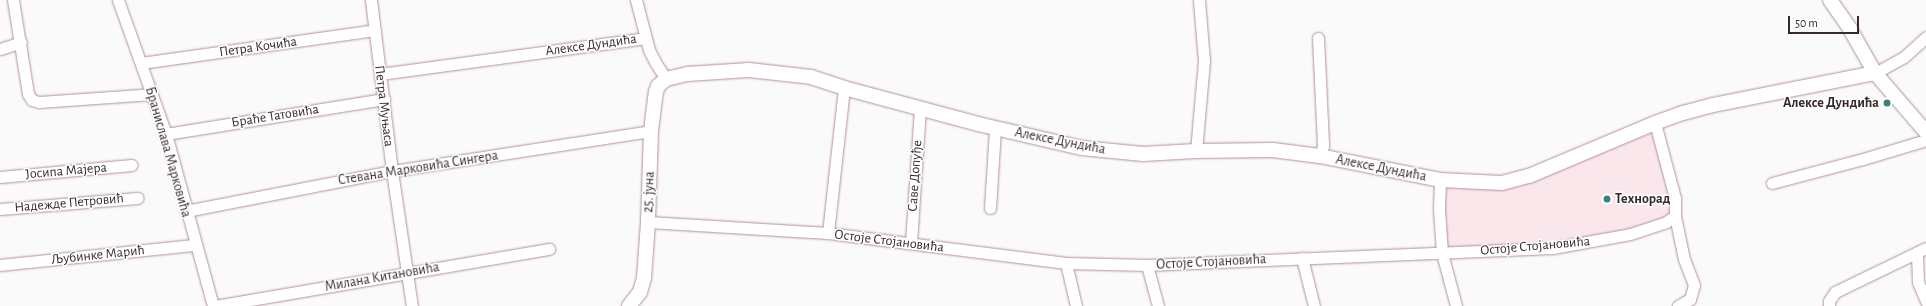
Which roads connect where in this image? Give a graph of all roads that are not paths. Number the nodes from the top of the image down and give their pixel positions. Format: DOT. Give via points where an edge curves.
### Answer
graph roads {
  1 [pos="13,0"];
  2 [pos="118,0"];
  3 [pos="371,0"];
  4 [pos="636,0"];
  5 [pos="1198,0"];
  6 [pos="1830,0"];
  7 [pos="375,30"];
  8 [pos="1926,37"];
  9 [pos="645,38"];
  10 [pos="1318,38"];
  11 [pos="21,42"];
  12 [pos="0,49"];
  13 [pos="141,63"];
  14 [pos="1875,73"];
  15 [pos="380,74"];
  16 [pos="666,78"];
  17 [pos="844,88"];
  18 [pos="152,94"];
  19 [pos="384,99"];
  20 [pos="920,108"];
  21 [pos="1654,123"];
  22 [pos="995,128"];
  23 [pos="651,131"];
  24 [pos="1926,132"];
  25 [pos="166,134"];
  26 [pos="1926,140"];
  27 [pos="1196,151"];
  28 [pos="1320,156"];
  29 [pos="131,165"];
  30 [pos="392,171"];
  31 [pos="0,176"];
  32 [pos="1440,180"];
  33 [pos="1772,183"];
  34 [pos="138,198"];
  35 [pos="990,208"];
  36 [pos="0,209"];
  37 [pos="186,210"];
  38 [pos="1675,216"];
  39 [pos="648,222"];
  40 [pos="828,233"];
  41 [pos="911,243"];
  42 [pos="196,245"];
  43 [pos="549,249"];
  44 [pos="1922,251"];
  45 [pos="1442,253"];
  46 [pos="1302,258"];
  47 [pos="1066,263"];
  48 [pos="0,265"];
  49 [pos="1148,265"];
  50 [pos="407,272"];
  51 [pos="1926,301"];
  52 [pos="214,306"];
  53 [pos="412,306"];
  54 [pos="629,306"];
  55 [pos="1076,306"];
  56 [pos="1158,306"];
  57 [pos="1314,306"];
  58 [pos="1456,306"];
  59 [pos="1678,306"];
  60 [pos="1829,306"];
  1 -- 11 [label="street"];
  2 -- 13 [label="street, Бранислава Марковића"];
  3 -- 7 [label="street, Петра Муњаса"];
  4 -- 9 [label="street"];
  5 -- 27 [label="street" via="1204,61"];
  6 -- 14 [label="street"];
  7 -- 13 [label="street, Петра Кочића"];
  7 -- 15 [label="street, Петра Муњаса"];
  8 -- 14 [label="street" via="1904,57"];
  9 -- 15 [label="street, Алексе Дундића"];
  9 -- 16 [label="street, Алексе Дундића" via="655,62"];
  10 -- 28 [label="street" via="1323,146"];
  11 -- 12 [label="street"];
  11 -- 18 [label="street" via="28,94 34,101"];
  13 -- 18 [label="street, Бранислава Марковића"];
  14 -- 21 [label="street, Алексе Дундића" via="1713,106"];
  14 -- 24 [label="street"];
  15 -- 19 [label="street, Петра Муњаса"];
  16 -- 17 [label="street, Алексе Дундића" via="694,73 756,70 811,77"];
  16 -- 23 [label="street, 25. јуна" via="656,92"];
  17 -- 20 [label="street, Алексе Дундића"];
  17 -- 40 [label="street"];
  18 -- 25 [label="street, Бранислава Марковића"];
  19 -- 25 [label="street, Браће Татовића"];
  19 -- 30 [label="street, Петра Муњаса"];
  20 -- 22 [label="street, Алексе Дундића"];
  20 -- 41 [label="street, Саве Допуђе"];
  21 -- 32 [label="street, Алексе Дундића" via="1572,159 1512,181 1494,183"];
  21 -- 38 [label="street" via="1675,198"];
  22 -- 27 [label="street, Алексе Дундића" via="1082,148 1143,154"];
  22 -- 35 [label="street"];
  23 -- 30 [label="street, Стевана Марковића Сингера"];
  23 -- 39 [label="street, 25. јуна"];
  25 -- 37 [label="street, Бранислава Марковића"];
  26 -- 33 [label="street"];
  27 -- 28 [label="street, Алексе Дундића" via="1273,150"];
  28 -- 32 [label="street, Алексе Дундића"];
  29 -- 31 [label="street, Јосипа Мајера"];
  30 -- 37 [label="street, Стевана Марковића Сингера"];
  30 -- 50 [label="street, Петра Муњаса"];
  32 -- 45 [label="street"];
  34 -- 36 [label="street, Надежде Петровић"];
  37 -- 42 [label="street, Бранислава Марковића"];
  38 -- 45 [label="street, Остоје Стојановића" via="1666,222 1605,240 1553,248"];
  38 -- 59 [label="street" via="1684,259 1694,285 1690,299"];
  39 -- 40 [label="street, Остоје Стојановића"];
  39 -- 54 [label="street, 25. јуна" via="643,286"];
  40 -- 41 [label="street, Остоје Стојановића"];
  41 -- 47 [label="street, Остоје Стојановића"];
  42 -- 48 [label="street, Љубинке Марић"];
  42 -- 52 [label="street, Бранислава Марковића"];
  43 -- 50 [label="street, Милана Китановића"];
  44 -- 51 [label="street" via="1918,282"];
  44 -- 60 [label="street" via="1835,292"];
  45 -- 46 [label="street, Остоје Стојановића"];
  45 -- 58 [label="street"];
  46 -- 49 [label="street, Остоје Стојановића"];
  46 -- 57 [label="street"];
  47 -- 49 [label="street, Остоје Стојановића"];
  47 -- 55 [label="street"];
  49 -- 56 [label="street"];
  50 -- 52 [label="street, Милана Китановића"];
  50 -- 53 [label="street, Петра Муњаса"];
}
